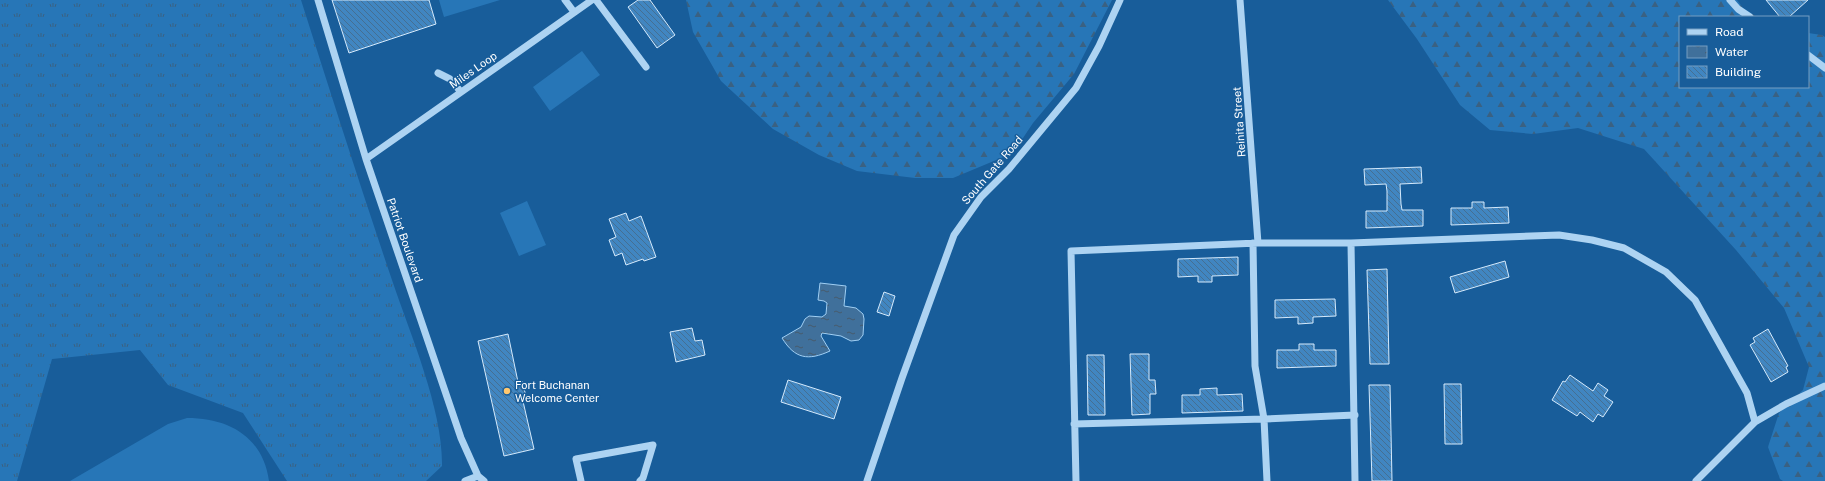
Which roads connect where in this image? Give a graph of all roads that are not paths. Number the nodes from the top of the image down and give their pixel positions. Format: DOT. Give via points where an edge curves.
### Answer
graph roads {
  1 [pos="318,0"];
  2 [pos="565,0"];
  3 [pos="592,0"];
  4 [pos="596,0"];
  5 [pos="1120,0"];
  6 [pos="1240,0"];
  7 [pos="1730,0"];
  8 [pos="574,12"];
  9 [pos="1748,16"];
  10 [pos="1809,56"];
  11 [pos="646,67"];
  12 [pos="1825,68"];
  13 [pos="438,73"];
  14 [pos="461,92"];
  15 [pos="366,158"];
  16 [pos="1256,243"];
  17 [pos="1351,243"];
  18 [pos="1825,386"];
  19 [pos="1355,415"];
  20 [pos="1264,419"];
  21 [pos="1755,422"];
  22 [pos="1074,424"];
  23 [pos="481,478"];
  24 [pos="465,481"];
  25 [pos="581,481"];
  26 [pos="640,481"];
  27 [pos="867,481"];
  28 [pos="1076,481"];
  29 [pos="1267,481"];
  30 [pos="1355,481"];
  31 [pos="1696,481"];
  1 -- 15 [label="street, Patriot Boulevard"];
  2 -- 8 [label="street"];
  3 -- 8 [label="street, Miles Loop"];
  4 -- 11 [label="street"];
  5 -- 27 [label="street, South Gate Road" via="1076,88 1009,169 981,197 954,235"];
  6 -- 16 [label="street, Reinita Street"];
  7 -- 9 [label="street"];
  8 -- 14 [label="street, Miles Loop"];
  10 -- 12 [label="street"];
  13 -- 14 [label="street" via="450,79"];
  14 -- 15 [label="street, Miles Loop"];
  15 -- 23 [label="street, Patriot Boulevard" via="461,438"];
  16 -- 17 [label="street"];
  16 -- 20 [label="street, Reinita Street" via="1255,366"];
  16 -- 22 [label="street" via="1071,251"];
  17 -- 19 [label="street"];
  17 -- 21 [label="street" via="1559,235 1624,248 1666,272 1694,300 1747,393"];
  18 -- 21 [label="street"];
  19 -- 20 [label="street"];
  19 -- 30 [label="street"];
  20 -- 22 [label="street"];
  20 -- 29 [label="street, Reinita Street"];
  21 -- 31 [label="street"];
  22 -- 28 [label="street"];
  23 -- 24 [label="street"];
  25 -- 26 [label="street" via="576,459 653,445"];
}
